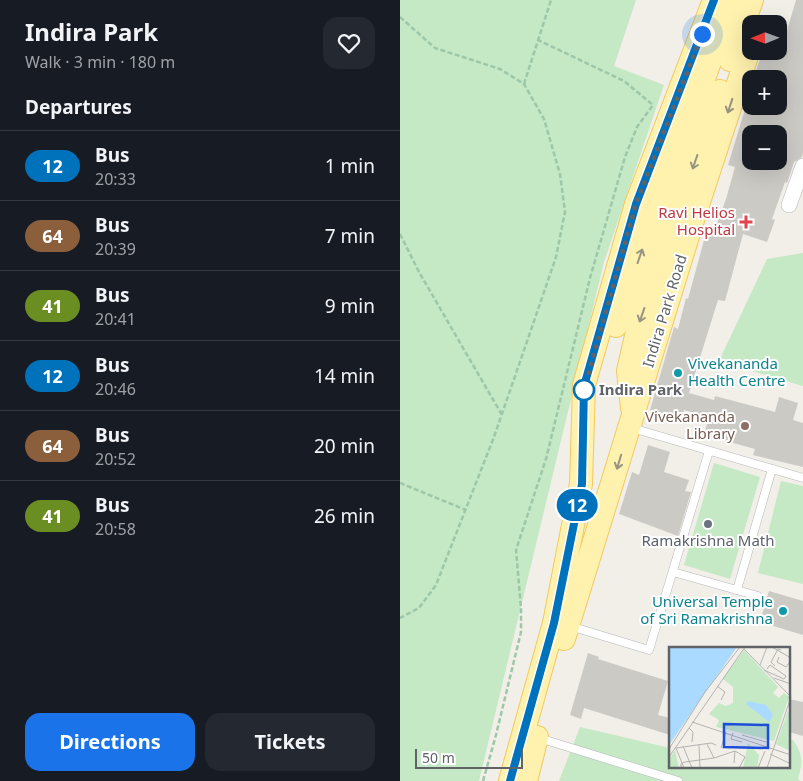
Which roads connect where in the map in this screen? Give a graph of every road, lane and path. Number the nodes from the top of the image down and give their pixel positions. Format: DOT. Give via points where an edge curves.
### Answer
graph roads {
  1 [pos="551,0"];
  2 [pos="714,0"];
  3 [pos="732,0"];
  4 [pos="752,0"];
  5 [pos="766,0"];
  6 [pos="761,15"];
  7 [pos="400,18"];
  8 [pos="538,40"];
  9 [pos="746,60"];
  10 [pos="524,84"];
  11 [pos="803,166"];
  12 [pos="789,205"];
  13 [pos="400,234"];
  14 [pos="584,386"];
  15 [pos="502,415"];
  16 [pos="632,422"];
  17 [pos="709,451"];
  18 [pos="772,469"];
  19 [pos="803,478"];
  20 [pos="400,483"];
  21 [pos="466,510"];
  22 [pos="674,572"];
  23 [pos="737,590"];
  24 [pos="758,596"];
  25 [pos="400,618"];
  26 [pos="561,624"];
  27 [pos="529,736"];
  28 [pos="483,781"];
  29 [pos="510,781"];
  30 [pos="526,781"];
  31 [pos="678,781"];
  1 -- 8 [label="path"];
  2 -- 14 [label="main road, Indira Park Road" via="636,204"];
  14 -- 3 [label="main road, one-way" via="605,357"];
  4 -- 16 [label="main road, one-way" via="636,338 628,371"];
  5 -- 6 [label="main road"];
  7 -- 10 [label="path" via="434,48 500,69"];
  8 -- 10 [label="path"];
  8 -- 28 [label="path" via="624,81 653,104 637,127 626,157 590,278 546,459 516,550 520,632"];
  9 -- 16 [label="main road, Indira Park Road, one-way"];
  10 -- 15 [label="path" via="544,119 560,174 565,212 556,258"];
  11 -- 12 [label="street"];
  13 -- 15 [label="path"];
  14 -- 26 [label="main road, Indira Park Road" via="582,484"];
  15 -- 21 [label="path"];
  16 -- 17 [label="lane"];
  16 -- 26 [label="main road, Indira Park Road, one-way"];
  17 -- 18 [label="lane"];
  17 -- 22 [label="lane"];
  18 -- 19 [label="lane"];
  18 -- 23 [label="lane"];
  20 -- 21 [label="path"];
  21 -- 25 [label="path" via="436,585 419,608"];
  22 -- 23 [label="lane"];
  22 -- 26 [label="lane" via="649,650"];
  23 -- 24 [label="lane"];
  26 -- 27 [label="main road, Indira Park Road"];
  27 -- 29 [label="main road, Indira Park Road"];
  27 -- 30 [label="main road, Indira Park Road"];
  27 -- 31 [label="lane"];
}
